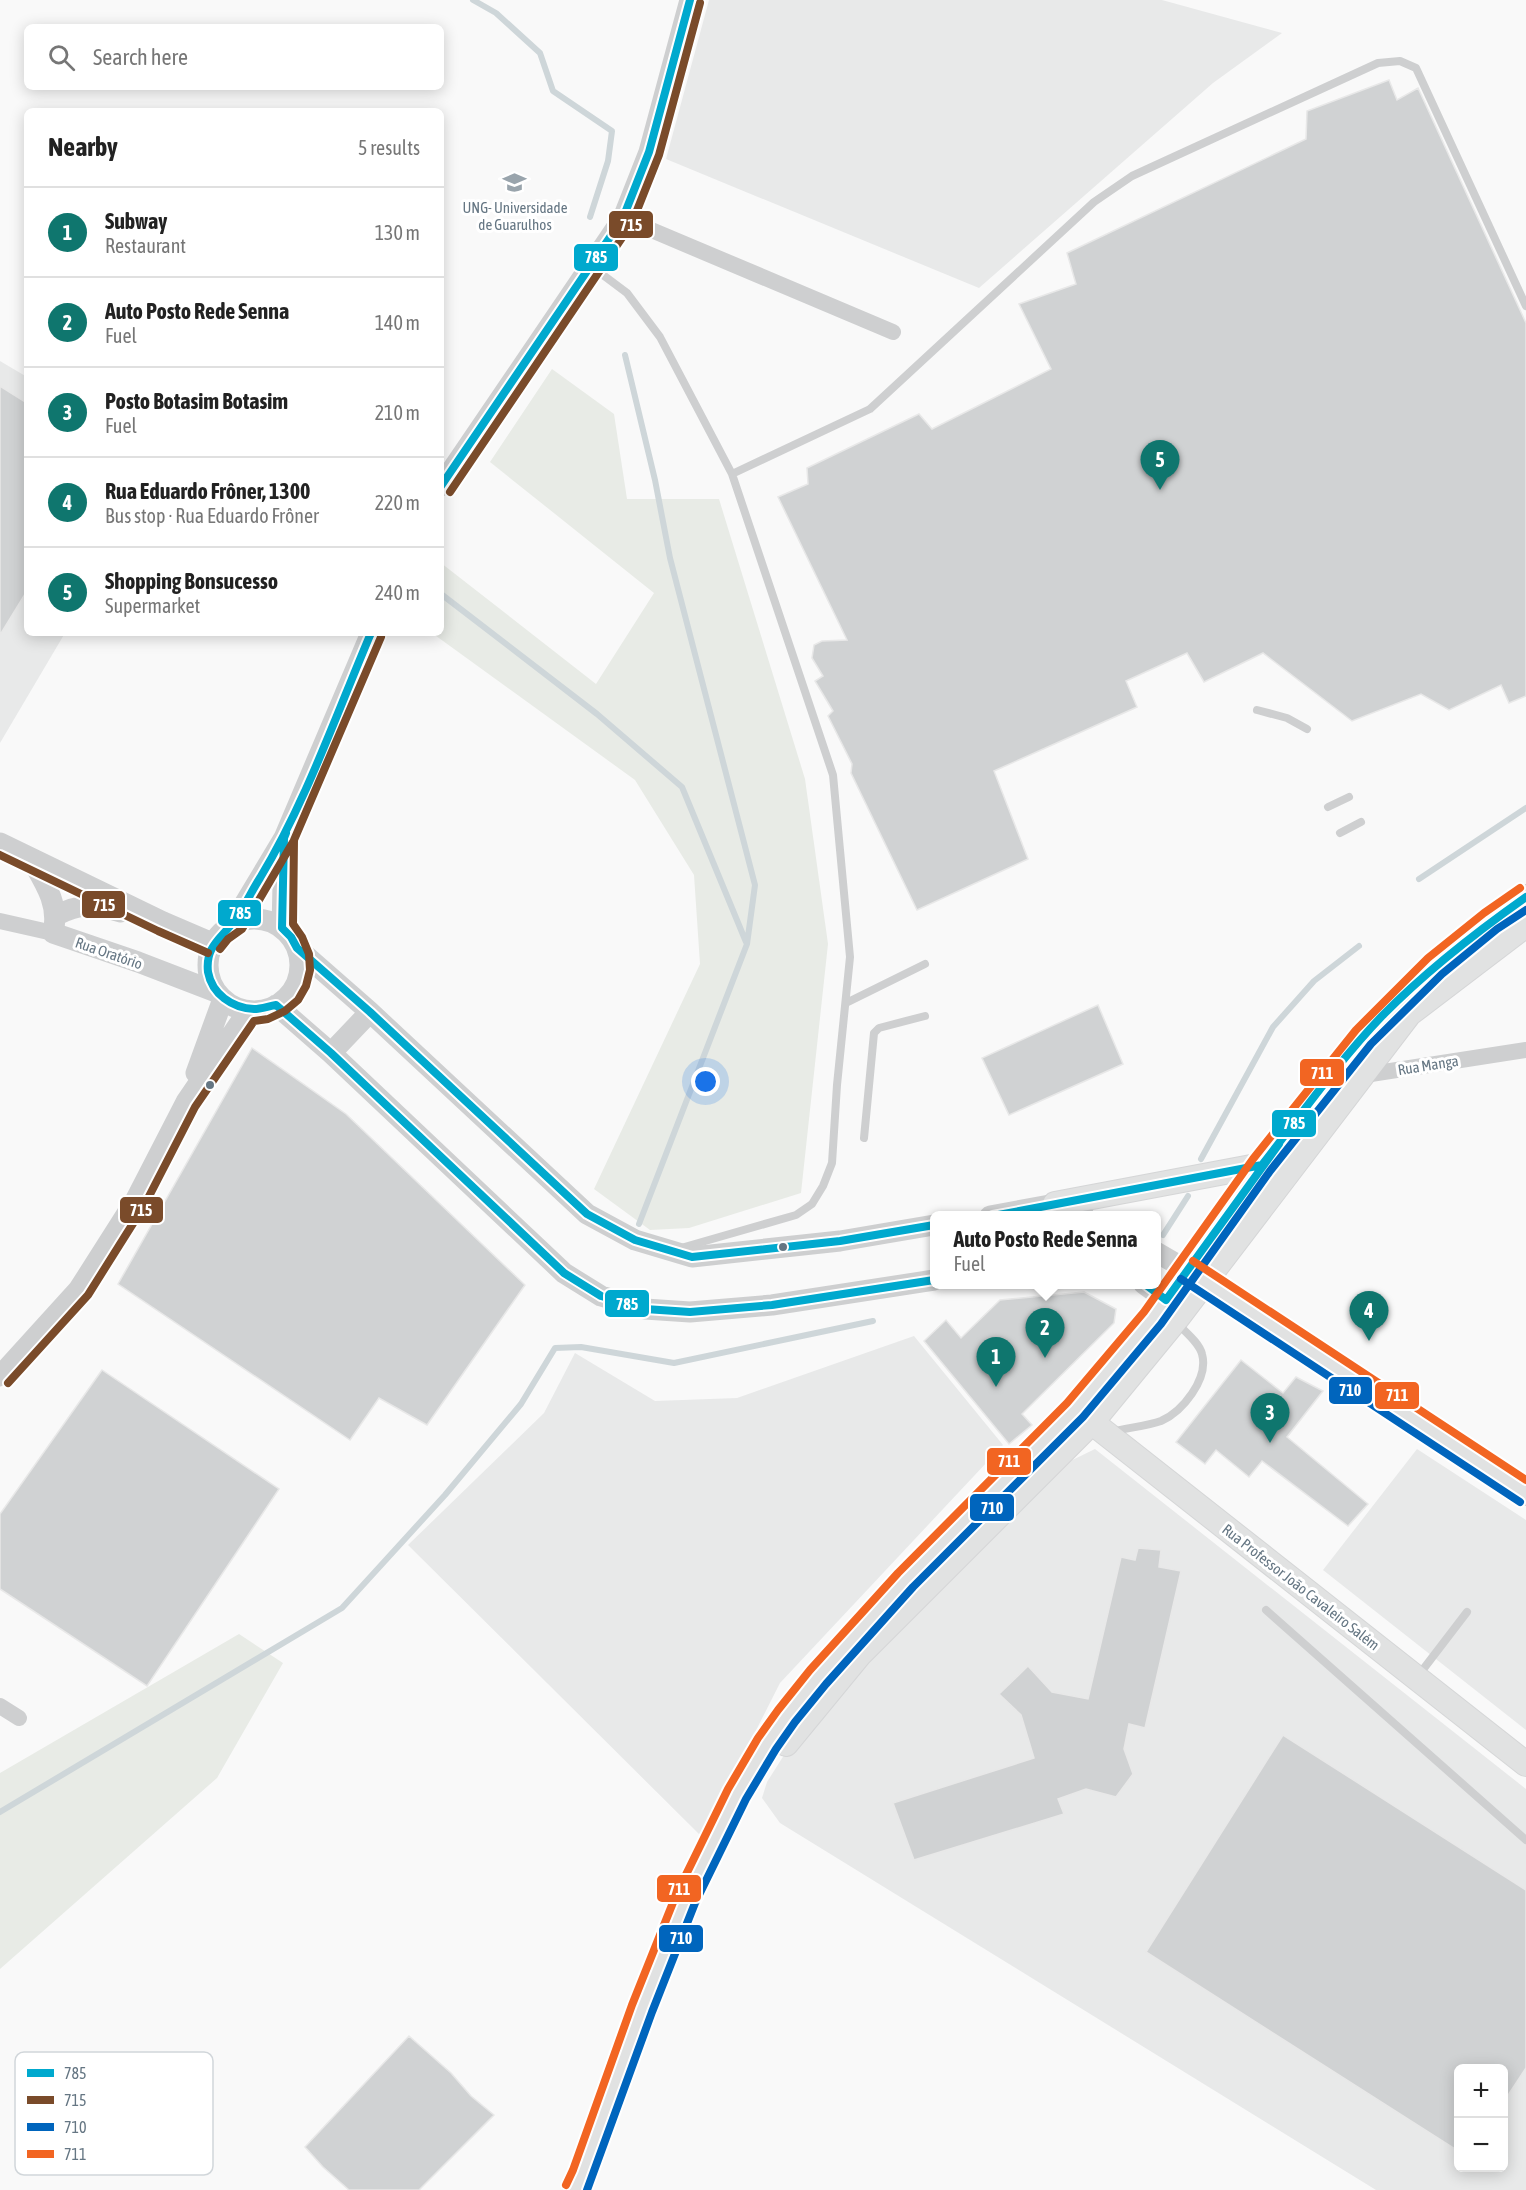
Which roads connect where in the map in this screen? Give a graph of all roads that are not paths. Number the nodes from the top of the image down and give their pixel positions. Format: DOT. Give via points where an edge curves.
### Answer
graph roads {
  1 [pos="690,0"];
  2 [pos="623,218"];
  3 [pos="591,266"];
  4 [pos="1526,306"];
  5 [pos="893,332"];
  6 [pos="732,474"];
  7 [pos="444,482"];
  8 [pos="370,636"];
  9 [pos="1257,710"];
  10 [pos="1307,729"];
  11 [pos="1349,797"];
  12 [pos="1328,807"];
  13 [pos="1361,822"];
  14 [pos="1340,833"];
  15 [pos="284,838"];
  16 [pos="0,843"];
  17 [pos="31,859"];
  18 [pos="1526,897"];
  19 [pos="0,921"];
  20 [pos="163,922"];
  21 [pos="233,923"];
  22 [pos="54,925"];
  23 [pos="1526,925"];
  24 [pos="282,928"];
  25 [pos="212,943"];
  26 [pos="297,948"];
  27 [pos="925,964"];
  28 [pos="219,995"];
  29 [pos="846,1003"];
  30 [pos="276,1005"];
  31 [pos="248,1011"];
  32 [pos="370,1012"];
  33 [pos="925,1016"];
  34 [pos="1526,1050"];
  35 [pos="331,1053"];
  36 [pos="1362,1075"];
  37 [pos="1329,1080"];
  38 [pos="186,1102"];
  39 [pos="864,1138"];
  40 [pos="1262,1165"];
  41 [pos="1055,1204"];
  42 [pos="1014,1211"];
  43 [pos="1073,1211"];
  44 [pos="930,1226"];
  45 [pos="669,1251"];
  46 [pos="1161,1255"];
  47 [pos="1196,1276"];
  48 [pos="930,1281"];
  49 [pos="1148,1289"];
  50 [pos="1166,1310"];
  51 [pos="0,1376"];
  52 [pos="1092,1421"];
  53 [pos="1526,1493"];
  54 [pos="1266,1611"];
  55 [pos="1467,1612"];
  56 [pos="1416,1678"];
  57 [pos="0,1706"];
  58 [pos="19,1718"];
  59 [pos="1526,1764"];
  60 [pos="1526,1840"];
  61 [pos="575,2190"];
  62 [pos="592,2190"];
  1 -- 2 [label="street" via="649,152"];
  2 -- 3 [label="street"];
  2 -- 5 [label="street"];
  3 -- 6 [label="lane" via="627,293 660,337"];
  3 -- 7 [label="street"];
  4 -- 6 [label="lane" via="1416,68 1400,61 1378,63 1132,176 1094,202 870,409"];
  6 -- 29 [label="lane" via="833,775 850,957"];
  8 -- 15 [label="street"];
  9 -- 10 [label="lane" via="1287,718"];
  11 -- 12 [label="lane"];
  13 -- 14 [label="lane"];
  15 -- 21 [label="street"];
  15 -- 24 [label="street"];
  16 -- 17 [label="street"];
  17 -- 20 [label="street"];
  17 -- 22 [label="street" via="52,898"];
  18 -- 37 [label="main road" via="1482,928 1406,992"];
  19 -- 22 [label="street, Rua Oratório"];
  20 -- 22 [label="street" via="86,905 78,906"];
  20 -- 25 [label="street"];
  21 -- 24 [label="street" via="249,918 266,920"];
  21 -- 25 [label="street"];
  22 -- 28 [label="street, Rua Oratório"];
  23 -- 36 [label="main road" via="1409,1014"];
  24 -- 26 [label="street"];
  25 -- 28 [label="street" via="207,968"];
  26 -- 30 [label="street" via="299,974 286,998"];
  26 -- 32 [label="street"];
  27 -- 29 [label="lane"];
  28 -- 31 [label="street"];
  28 -- 38 [label="street"];
  29 -- 45 [label="lane" via="832,1163 812,1204 796,1215"];
  30 -- 31 [label="street"];
  30 -- 35 [label="street"];
  31 -- 38 [label="street"];
  32 -- 35 [label="street"];
  32 -- 45 [label="street" via="587,1215 635,1240"];
  33 -- 39 [label="lane" via="879,1028 874,1033"];
  34 -- 36 [label="street, Rua Manga"];
  35 -- 48 [label="street" via="564,1273 601,1296 645,1310 690,1312 772,1305"];
  36 -- 37 [label="street, Rua Manga"];
  36 -- 47 [label="main road"];
  37 -- 40 [label="main road"];
  38 -- 51 [label="street" via="135,1200 79,1289"];
  40 -- 41 [label="main road"];
  40 -- 47 [label="main road"];
  41 -- 42 [label="street"];
  41 -- 43 [label="street"];
  44 -- 45 [label="street" via="840,1241 692,1257"];
  46 -- 47 [label="street"];
  47 -- 50 [label="main road"];
  47 -- 53 [label="main road"];
  49 -- 50 [label="street"];
  50 -- 52 [label="main road"];
  50 -- 52 [label="lane" via="1202,1355 1194,1391 1176,1412 1159,1421"];
  52 -- 56 [label="main road, Rua Professor João Cavaleiro Salém"];
  52 -- 61 [label="main road" via="889,1596 768,1741 728,1808 682,1909"];
  52 -- 62 [label="main road" via="860,1654 776,1755 681,1932"];
  54 -- 60 [label="lane"];
  55 -- 56 [label="lane"];
  56 -- 59 [label="main road, Rua Professor João Cavaleiro Salém"];
  57 -- 58 [label="street"];
}
